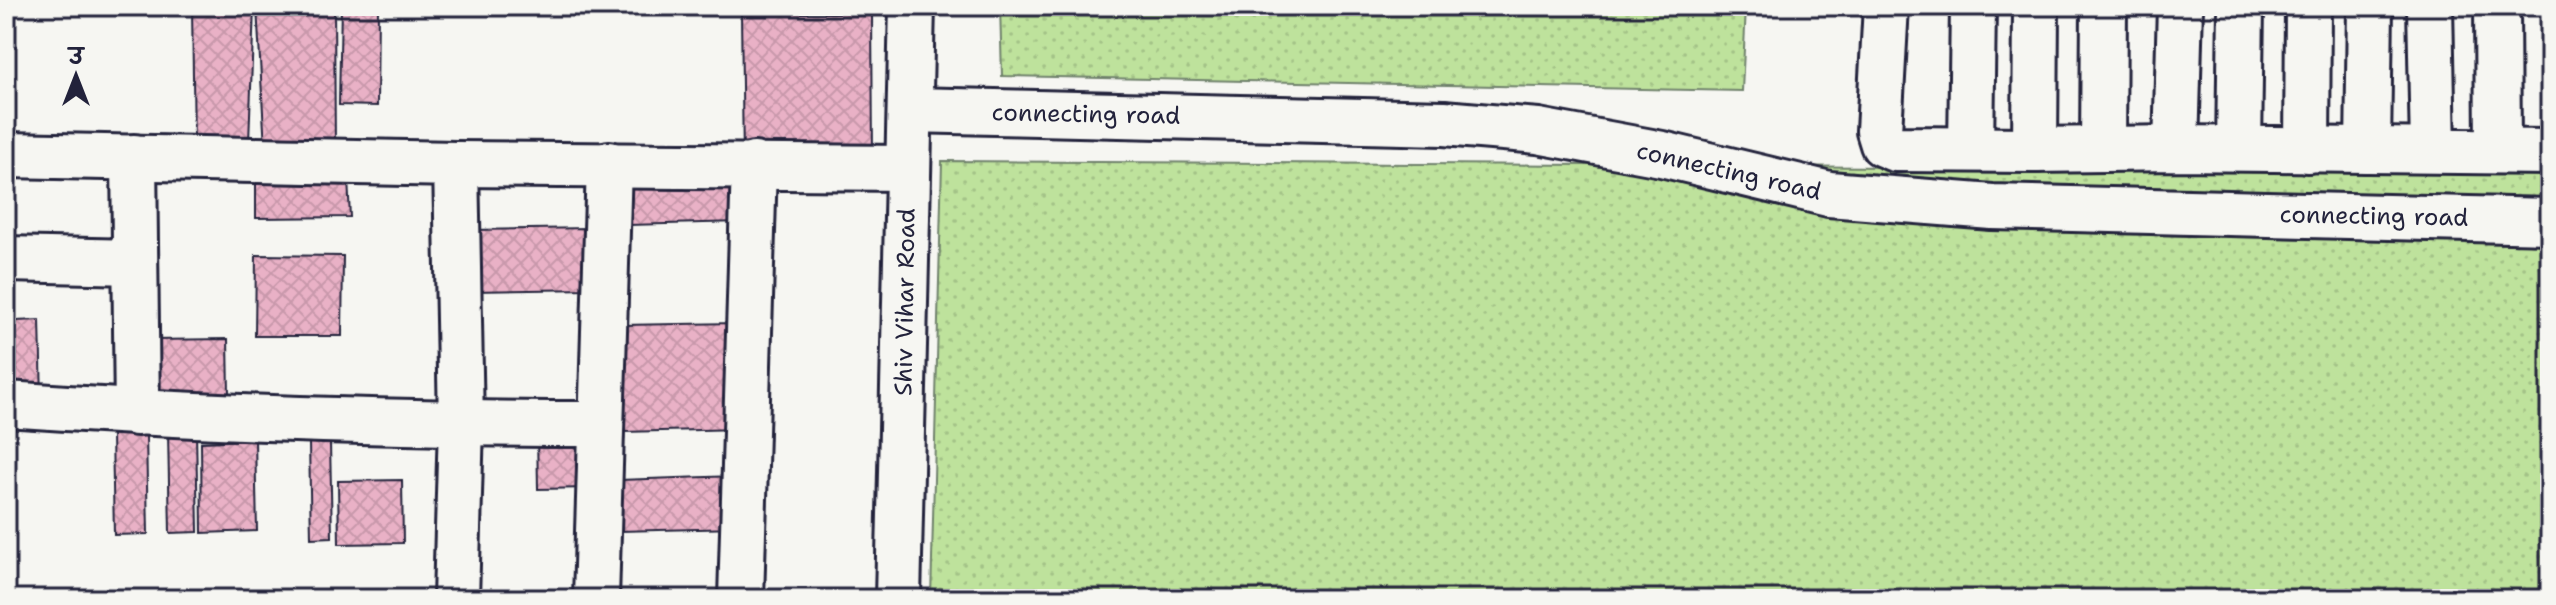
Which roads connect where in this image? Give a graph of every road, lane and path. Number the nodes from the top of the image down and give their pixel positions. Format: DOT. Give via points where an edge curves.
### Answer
graph roads {
  1 [pos="912,6"];
  2 [pos="1886,6"];
  3 [pos="1973,6"];
  4 [pos="2036,6"];
  5 [pos="2104,6"];
  6 [pos="2180,6"];
  7 [pos="2241,6"];
  8 [pos="2308,6"];
  9 [pos="2370,6"];
  10 [pos="2430,6"];
  11 [pos="2497,6"];
  12 [pos="910,110"];
  13 [pos="1971,148"];
  14 [pos="2103,148"];
  15 [pos="2176,148"];
  16 [pos="2239,148"];
  17 [pos="2433,149"];
  18 [pos="2035,150"];
  19 [pos="2307,150"];
  20 [pos="2368,150"];
  21 [pos="2498,150"];
  22 [pos="2550,152"];
  23 [pos="6,155"];
  24 [pos="134,157"];
  25 [pos="456,164"];
  26 [pos="609,164"];
  27 [pos="754,165"];
  28 [pos="908,168"];
  29 [pos="2550,221"];
  30 [pos="6,259"];
  31 [pos="135,262"];
  32 [pos="6,404"];
  33 [pos="137,413"];
  34 [pos="461,424"];
  35 [pos="600,424"];
  36 [pos="456,599"];
  37 [pos="596,599"];
  38 [pos="741,599"];
  39 [pos="898,599"];
  1 -- 12 [label="street, Shiv Vihar Road"];
  2 -- 13 [label="street" via="1880,140 1895,149"];
  3 -- 13 [label="street"];
  4 -- 18 [label="street"];
  5 -- 14 [label="street"];
  6 -- 15 [label="street"];
  7 -- 16 [label="street"];
  8 -- 19 [label="street"];
  9 -- 20 [label="street"];
  10 -- 17 [label="street"];
  11 -- 21 [label="street"];
  12 -- 28 [label="street, Shiv Vihar Road"];
  12 -- 29 [label="street, connecting road" via="1459,124 1538,131 1829,194 1910,202"];
  13 -- 18 [label="street"];
  14 -- 15 [label="street"];
  14 -- 18 [label="street"];
  15 -- 16 [label="street"];
  16 -- 19 [label="street"];
  17 -- 20 [label="street"];
  17 -- 21 [label="street"];
  19 -- 20 [label="street"];
  21 -- 22 [label="street"];
  23 -- 24 [label="street"];
  24 -- 25 [label="street"];
  24 -- 31 [label="street"];
  25 -- 26 [label="street"];
  25 -- 34 [label="street"];
  26 -- 27 [label="street"];
  26 -- 35 [label="street"];
  27 -- 28 [label="street"];
  27 -- 38 [label="street"];
  28 -- 39 [label="street, Shiv Vihar Road"];
  30 -- 31 [label="street"];
  31 -- 33 [label="street"];
  32 -- 33 [label="street"];
  33 -- 34 [label="street"];
  34 -- 35 [label="street"];
  34 -- 36 [label="street"];
  35 -- 37 [label="street"];
}
